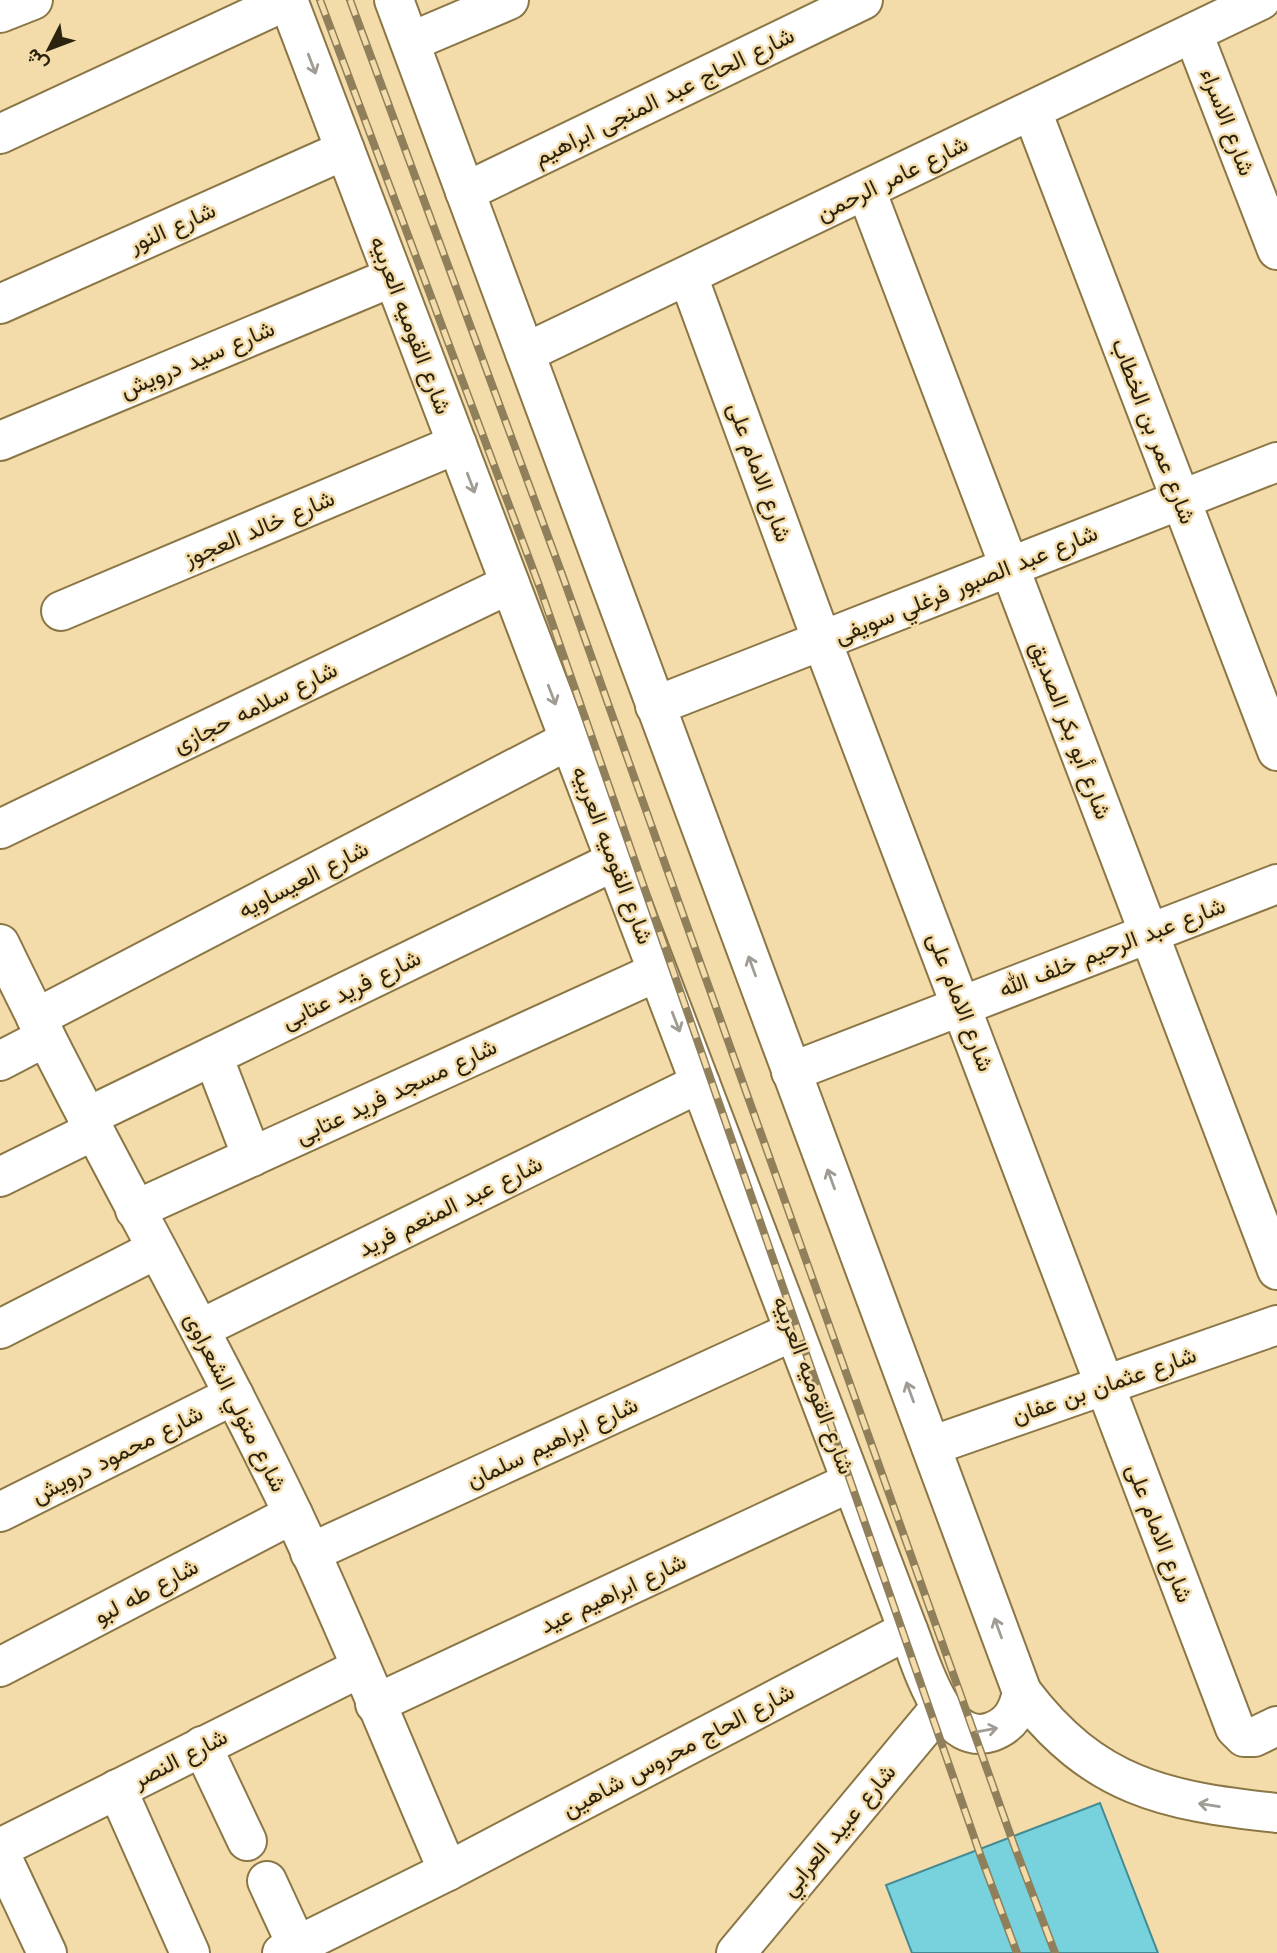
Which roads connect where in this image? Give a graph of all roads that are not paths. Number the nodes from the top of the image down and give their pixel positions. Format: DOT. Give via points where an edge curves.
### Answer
graph roads {
  1 [pos="33,0"];
  2 [pos="288,0"];
  3 [pos="394,0"];
  4 [pos="509,0"];
  5 [pos="863,0"];
  6 [pos="1264,6"];
  7 [pos="0,13"];
  8 [pos="1193,33"];
  9 [pos="410,42"];
  10 [pos="1032,111"];
  11 [pos="0,134"];
  12 [pos="345,150"];
  13 [pos="866,190"];
  14 [pos="466,192"];
  15 [pos="1277,250"];
  16 [pos="688,276"];
  17 [pos="393,277"];
  18 [pos="0,304"];
  19 [pos="525,353"];
  20 [pos="0,441"];
  21 [pos="457,444"];
  22 [pos="1277,462"];
  23 [pos="1180,498"];
  24 [pos="1010,568"];
  25 [pos="510,584"];
  26 [pos="61,611"];
  27 [pos="821,641"];
  28 [pos="655,706"];
  29 [pos="569,740"];
  30 [pos="1277,751"];
  31 [pos="0,829"];
  32 [pos="615,861"];
  33 [pos="1277,884"];
  34 [pos="1149,933"];
  35 [pos="0,944"];
  36 [pos="657,972"];
  37 [pos="962,1005"];
  38 [pos="41,1028"];
  39 [pos="213,1056"];
  40 [pos="0,1061"];
  41 [pos="791,1072"];
  42 [pos="700,1083"];
  43 [pos="90,1124"];
  44 [pos="252,1157"];
  45 [pos="0,1177"];
  46 [pos="135,1210"];
  47 [pos="157,1249"];
  48 [pos="1277,1270"];
  49 [pos="1277,1325"];
  50 [pos="0,1329"];
  51 [pos="200,1329"];
  52 [pos="794,1331"];
  53 [pos="1104,1385"];
  54 [pos="234,1395"];
  55 [pos="931,1446"];
  56 [pos="851,1482"];
  57 [pos="0,1512"];
  58 [pos="293,1514"];
  59 [pos="310,1553"];
  60 [pos="908,1630"];
  61 [pos="0,1667"];
  62 [pos="360,1668"];
  63 [pos="1022,1692"];
  64 [pos="375,1704"];
  65 [pos="940,1708"];
  66 [pos="1277,1726"];
  67 [pos="202,1746"];
  68 [pos="117,1789"];
  69 [pos="1277,1813"];
  70 [pos="247,1841"];
  71 [pos="0,1851"];
  72 [pos="448,1871"];
  73 [pos="267,1881"];
  74 [pos="289,1949"];
  75 [pos="47,1953"];
  76 [pos="191,1953"];
  77 [pos="736,1953"];
  1 -- 7 [label="main road"];
  2 -- 11 [label="main road"];
  2 -- 12 [label="main road, شارع القوميه العربيه, one-way"];
  3 -- 9 [label="main road"];
  4 -- 9 [label="main road"];
  5 -- 14 [label="main road, شارع الحاج عبد المنجى ابراهيم"];
  6 -- 8 [label="main road, شارع عامر الرحمن"];
  8 -- 10 [label="main road, شارع عامر الرحمن"];
  8 -- 15 [label="main road, شارع الاسراء"];
  9 -- 14 [label="main road"];
  10 -- 13 [label="main road, شارع عامر الرحمن"];
  10 -- 23 [label="main road, شارع عمر بن الخطاب"];
  12 -- 17 [label="main road, شارع القوميه العربيه"];
  12 -- 18 [label="main road, شارع النور"];
  13 -- 16 [label="main road, شارع عامر الرحمن"];
  13 -- 24 [label="main road, شارع أبو بكر الصديق"];
  14 -- 19 [label="main road"];
  16 -- 19 [label="main road, شارع عامر الرحمن"];
  16 -- 27 [label="main road, شارع الامام على"];
  17 -- 20 [label="main road, شارع سيد درويش"];
  17 -- 21 [label="main road, شارع القوميه العربيه"];
  19 -- 28 [label="main road"];
  21 -- 25 [label="main road, شارع القوميه العربيه, one-way"];
  21 -- 26 [label="main road, شارع خالد العجوز"];
  22 -- 23 [label="main road, شارع عبد الصبور فرغلي سويفى"];
  23 -- 24 [label="main road, شارع عبد الصبور فرغلي سويفى"];
  23 -- 30 [label="main road, شارع عمر بن الخطاب"];
  24 -- 27 [label="main road, شارع عبد الصبور فرغلي سويفى"];
  24 -- 34 [label="main road, شارع أبو بكر الصديق"];
  25 -- 29 [label="main road, شارع القوميه العربيه, one-way"];
  25 -- 31 [label="main road, شارع سلامه حجازى"];
  27 -- 28 [label="main road, شارع عبد الصبور فرغلي سويفى"];
  27 -- 37 [label="main road, شارع الامام على"];
  41 -- 28 [label="main road, one-way"];
  29 -- 32 [label="main road, شارع القوميه العربيه"];
  29 -- 38 [label="main road, شارع العيساويه"];
  32 -- 36 [label="main road, شارع القوميه العربيه"];
  32 -- 39 [label="main road, شارع فريد عتابى"];
  33 -- 34 [label="main road, شارع عبد الرحيم خلف الله"];
  34 -- 37 [label="main road, شارع عبد الرحيم خلف الله"];
  34 -- 48 [label="main road, شارع أبو بكر الصديق"];
  35 -- 38 [label="main road, شارع متولي الشعراوى"];
  36 -- 42 [label="main road, شارع القوميه العربيه, one-way"];
  36 -- 44 [label="main road, شارع مسجد فريد عتابى"];
  37 -- 41 [label="main road, شارع عبد الرحيم خلف الله"];
  37 -- 53 [label="main road, شارع الامام على"];
  38 -- 40 [label="main road, شارع العيساويه"];
  38 -- 43 [label="main road, شارع متولي الشعراوى"];
  39 -- 43 [label="main road, شارع فريد عتابى"];
  39 -- 44 [label="main road"];
  55 -- 41 [label="main road, one-way"];
  42 -- 51 [label="main road, شارع عبد المنعم فريد"];
  42 -- 52 [label="main road, شارع القوميه العربيه"];
  43 -- 45 [label="main road, شارع فريد عتابى"];
  43 -- 46 [label="main road, شارع متولي الشعراوى"];
  44 -- 46 [label="main road, شارع مسجد فريد عتابى"];
  46 -- 47 [label="main road, شارع متولي الشعراوى"];
  47 -- 50 [label="main road"];
  47 -- 51 [label="main road, شارع متولي الشعراوى"];
  49 -- 53 [label="main road, شارع عثمان بن عفان"];
  51 -- 54 [label="main road, شارع متولي الشعراوى"];
  52 -- 56 [label="main road, شارع القوميه العربيه"];
  52 -- 59 [label="main road, شارع ابراهيم سلمان"];
  53 -- 55 [label="main road, شارع عثمان بن عفان"];
  53 -- 66 [label="main road, شارع الامام على" via="1235,1728 1244,1737 1254,1737"];
  54 -- 57 [label="main road, شارع محمود درويش"];
  54 -- 58 [label="main road, شارع متولي الشعراوى"];
  63 -- 55 [label="main road, one-way"];
  56 -- 60 [label="main road, شارع القوميه العربيه"];
  56 -- 64 [label="main road, شارع ابراهيم عيد"];
  58 -- 59 [label="main road, شارع متولي الشعراوى"];
  58 -- 61 [label="main road, شارع طه لبو"];
  59 -- 62 [label="main road, شارع متولي الشعراوى"];
  60 -- 65 [label="main road, شارع القوميه العربيه"];
  60 -- 72 [label="main road, شارع الحاج محروس شاهين"];
  62 -- 64 [label="main road, شارع متولي الشعراوى"];
  62 -- 67 [label="main road, شارع النصر"];
  65 -- 63 [label="main road, one-way" via="952,1723 968,1732 988,1733 1006,1726 1018,1710"];
  69 -- 63 [label="main road, one-way" via="1179,1800 1108,1772 1047,1725"];
  64 -- 72 [label="main road, شارع متولي الشعراوى"];
  65 -- 77 [label="main road, شارع عبيد العرابي"];
  67 -- 68 [label="main road, شارع النصر"];
  67 -- 70 [label="main road"];
  68 -- 71 [label="main road, شارع النصر"];
  68 -- 76 [label="main road"];
  71 -- 75 [label="main road"];
  72 -- 74 [label="main road, شارع الحاج محروس شاهين"];
  73 -- 74 [label="main road"];
}
